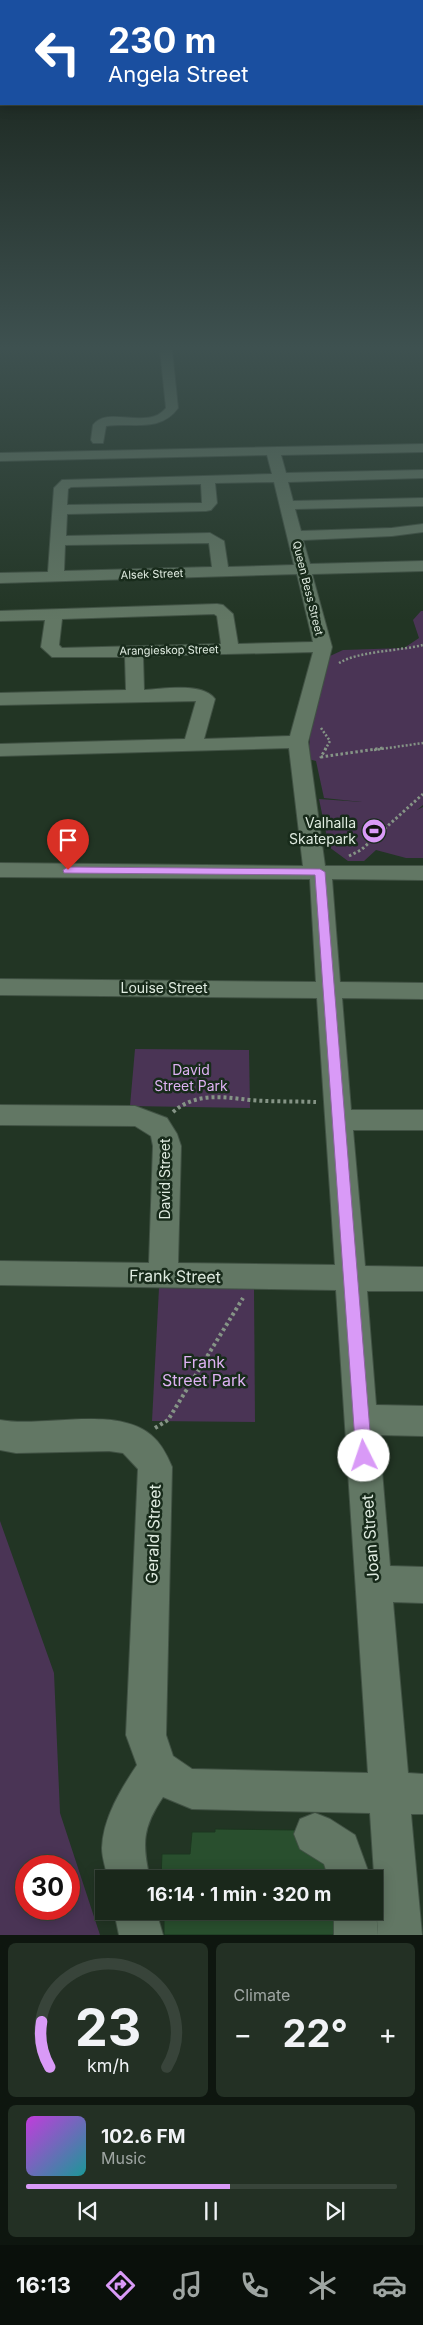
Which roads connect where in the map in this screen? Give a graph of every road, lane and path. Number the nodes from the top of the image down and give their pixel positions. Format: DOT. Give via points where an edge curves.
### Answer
graph roads {
  1 [pos="423,448"];
  2 [pos="273,451"];
  3 [pos="0,457"];
  4 [pos="423,474"];
  5 [pos="280,478"];
  6 [pos="207,479"];
  7 [pos="423,502"];
  8 [pos="287,505"];
  9 [pos="60,510"];
  10 [pos="423,528"];
  11 [pos="294,536"];
  12 [pos="58,541"];
  13 [pos="423,566"];
  14 [pos="303,570"];
  15 [pos="221,572"];
  16 [pos="141,574"];
  17 [pos="56,576"];
  18 [pos="0,578"];
  19 [pos="144,611"];
  20 [pos="54,614"];
  21 [pos="0,616"];
  22 [pos="423,645"];
  23 [pos="323,647"];
  24 [pos="230,649"];
  25 [pos="134,651"];
  26 [pos="335,667"];
  27 [pos="135,695"];
  28 [pos="0,699"];
  29 [pos="318,725"];
  30 [pos="298,742"];
  31 [pos="423,743"];
  32 [pos="192,745"];
  33 [pos="0,750"];
  34 [pos="423,794"];
  35 [pos="325,868"];
  36 [pos="0,870"];
  37 [pos="423,873"];
  38 [pos="0,987"];
  39 [pos="328,990"];
  40 [pos="423,991"];
  41 [pos="338,1111"];
  42 [pos="0,1115"];
  43 [pos="423,1120"];
  44 [pos="157,1124"];
  45 [pos="0,1273"];
  46 [pos="164,1276"];
  47 [pos="257,1277"];
  48 [pos="350,1278"];
  49 [pos="423,1279"];
  50 [pos="361,1420"];
  51 [pos="423,1421"];
  52 [pos="0,1435"];
  53 [pos="134,1442"];
  54 [pos="373,1584"];
  55 [pos="423,1585"];
  56 [pos="158,1769"];
  57 [pos="406,1793"];
  58 [pos="314,1834"];
  59 [pos="127,1870"];
  60 [pos="347,1870"];
  61 [pos="137,1920"];
  62 [pos="355,1920"];
  63 [pos="141,1935"];
  64 [pos="356,1935"];
  65 [pos="400,1935"];
  1 -- 2 [label="street"];
  2 -- 3 [label="street"];
  2 -- 5 [label="street, Queen Bess Street"];
  4 -- 5 [label="street"];
  5 -- 6 [label="street"];
  5 -- 8 [label="street, Queen Bess Street"];
  6 -- 9 [label="street" via="64,484 61,486"];
  6 -- 9 [label="street" via="210,503 206,507"];
  7 -- 8 [label="street"];
  8 -- 11 [label="street, Queen Bess Street"];
  9 -- 12 [label="street"];
  10 -- 11 [label="street"];
  11 -- 14 [label="street, Queen Bess Street"];
  12 -- 15 [label="street" via="210,538 216,541"];
  12 -- 17 [label="street"];
  13 -- 14 [label="street, Alsek Street"];
  14 -- 15 [label="street, Alsek Street"];
  14 -- 23 [label="street, Queen Bess Street"];
  15 -- 16 [label="street, Alsek Street"];
  16 -- 17 [label="street, Alsek Street"];
  16 -- 19 [label="street"];
  17 -- 18 [label="street, Alsek Street"];
  19 -- 20 [label="street"];
  19 -- 24 [label="street" via="221,610 225,614"];
  20 -- 21 [label="street"];
  20 -- 25 [label="street, Arangieskop Street" via="50,648 54,652"];
  22 -- 26 [label="path" via="398,652 349,657"];
  23 -- 24 [label="street, Arangieskop Street"];
  23 -- 30 [label="street, Queen Bess Street"];
  24 -- 25 [label="street, Arangieskop Street"];
  25 -- 27 [label="street"];
  27 -- 28 [label="street"];
  27 -- 32 [label="street" via="195,693 205,697"];
  29 -- 31 [label="path" via="330,738 330,744 320,757"];
  30 -- 32 [label="street"];
  30 -- 35 [label="street, Queen Bess Street"];
  32 -- 33 [label="street"];
  34 -- 35 [label="path" via="361,850"];
  35 -- 36 [label="street"];
  35 -- 37 [label="street"];
  35 -- 39 [label="street, Joan Street"];
  38 -- 39 [label="street, Louise Street"];
  39 -- 40 [label="street, Louise Street"];
  39 -- 41 [label="street, Joan Street"];
  41 -- 43 [label="street"];
  41 -- 44 [label="path" via="227,1096 205,1098 180,1106"];
  41 -- 48 [label="street, Joan Street"];
  42 -- 44 [label="street, David Street" via="135,1116"];
  44 -- 46 [label="street, David Street" via="165,1132 167,1146"];
  45 -- 46 [label="street, Frank Street"];
  46 -- 47 [label="street, Frank Street"];
  47 -- 48 [label="street, Frank Street"];
  47 -- 53 [label="path" via="168,1420"];
  48 -- 49 [label="street, Frank Street"];
  48 -- 50 [label="street, Joan Street"];
  50 -- 51 [label="street"];
  50 -- 54 [label="street, Joan Street"];
  52 -- 53 [label="street" via="16,1438 117,1436"];
  53 -- 56 [label="street, Gerald Street" via="148,1453 155,1467 146,1735"];
  54 -- 55 [label="street"];
  54 -- 57 [label="street, Joan Street"];
  56 -- 57 [label="street" via="172,1781 192,1790"];
  56 -- 59 [label="street" via="138,1798 129,1819 123,1847"];
  57 -- 65 [label="street, Joan Street"];
  58 -- 60 [label="street" via="340,1850"];
  61 -- 63 [label="street"];
  62 -- 64 [label="street"];
}
